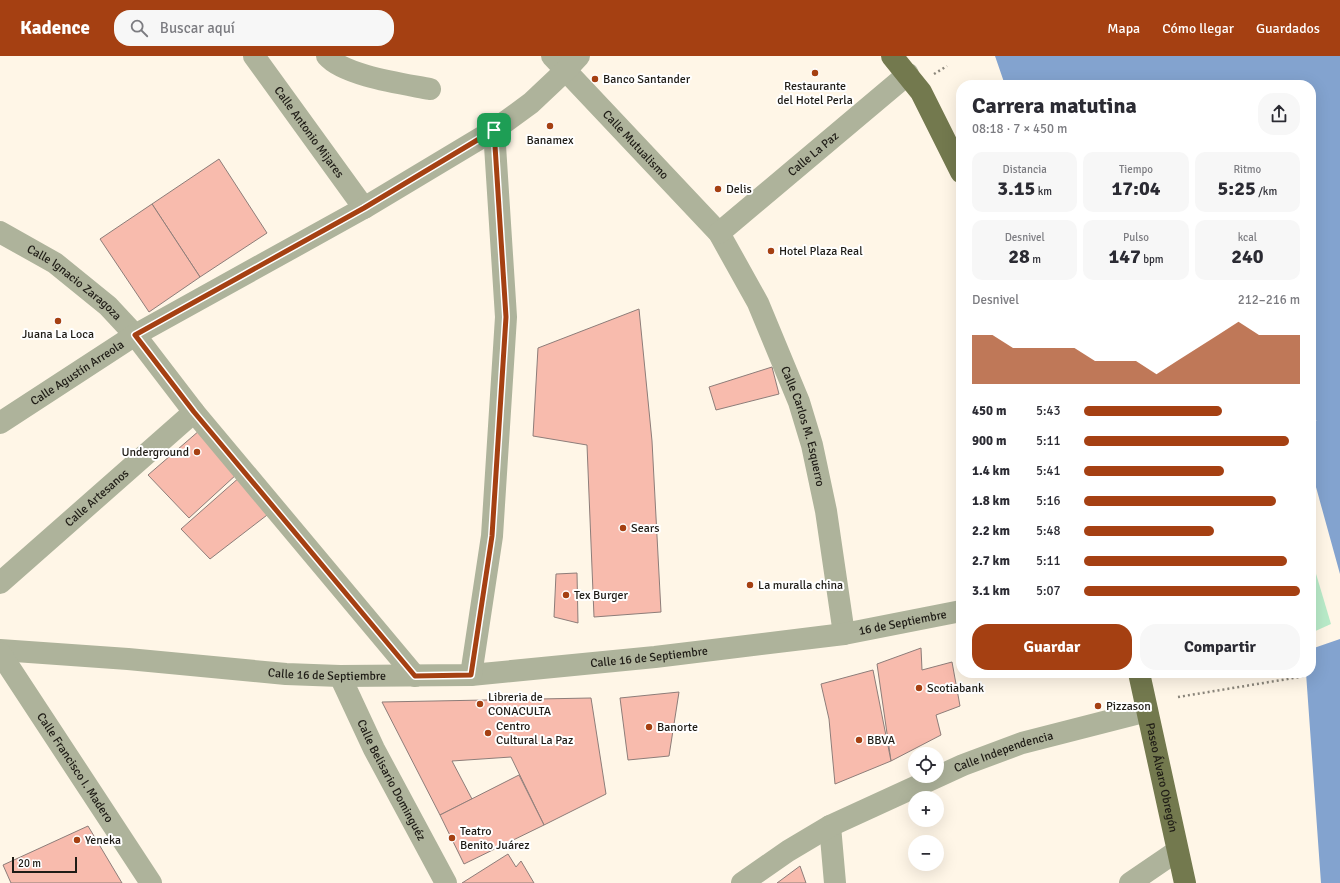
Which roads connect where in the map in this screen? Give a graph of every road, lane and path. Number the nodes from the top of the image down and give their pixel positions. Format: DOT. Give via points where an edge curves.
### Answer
graph roads {
  1 [pos="254,56"];
  2 [pos="328,56"];
  3 [pos="892,56"];
  4 [pos="566,61"];
  5 [pos="908,74"];
  6 [pos="430,89"];
  7 [pos="494,130"];
  8 [pos="956,162"];
  9 [pos="364,208"];
  10 [pos="0,232"];
  11 [pos="719,233"];
  12 [pos="135,335"];
  13 [pos="194,412"];
  14 [pos="0,423"];
  15 [pos="0,583"];
  16 [pos="956,612"];
  17 [pos="844,634"];
  18 [pos="0,651"];
  19 [pos="471,675"];
  20 [pos="340,676"];
  21 [pos="415,676"];
  22 [pos="1140,678"];
  23 [pos="1294,678"];
  24 [pos="1178,697"];
  25 [pos="1147,711"];
  26 [pos="830,826"];
  27 [pos="1177,851"];
  28 [pos="150,883"];
  29 [pos="446,883"];
  30 [pos="742,883"];
  31 [pos="835,883"];
  32 [pos="1130,883"];
  33 [pos="1184,883"];
  1 -- 9 [label="street, Calle Antonio Mijares"];
  2 -- 6 [label="street" via="355,72"];
  3 -- 5 [label="main road"];
  4 -- 7 [label="street, Calle Agustín Arreola" via="531,103"];
  4 -- 11 [label="street, Calle Mutualismo" via="648,160"];
  5 -- 8 [label="main road" via="922,92"];
  5 -- 11 [label="street, Calle La Paz"];
  7 -- 9 [label="street, Calle Agustín Arreola"];
  7 -- 19 [label="street" via="506,317 492,536"];
  9 -- 12 [label="street, Calle Agustín Arreola"];
  10 -- 12 [label="street, Calle Ignacio Zaragoza" via="55,263 78,280 108,306"];
  11 -- 17 [label="street, Calle Carlos M. Esquerro" via="758,303 799,402 812,445 826,511"];
  12 -- 13 [label="street, Calle Ignacio Zaragoza"];
  12 -- 14 [label="street, Calle Agustín Arreola"];
  13 -- 15 [label="street, Calle Artesanos"];
  13 -- 21 [label="street, Calle Ignacio Zaragoza"];
  16 -- 17 [label="street, 16 de Septiembre"];
  17 -- 19 [label="street, Calle 16 de Septiembre" via="647,658"];
  18 -- 20 [label="street, Calle 16 de Septiembre"];
  18 -- 28 [label="street, Calle Francisco I. Madero"];
  19 -- 21 [label="street, Calle 16 de Septiembre"];
  20 -- 21 [label="street, Calle 16 de Septiembre"];
  20 -- 29 [label="street, Calle Belisario Dominguéz" via="374,749"];
  22 -- 25 [label="main road, Paseo Álvaro Obregón"];
  23 -- 24 [label="path"];
  25 -- 26 [label="street, Calle Independencia" via="1022,743 963,765"];
  25 -- 27 [label="main road, Paseo Álvaro Obregón"];
  26 -- 30 [label="street, Calle Independencia"];
  26 -- 31 [label="street"];
  27 -- 32 [label="street"];
  27 -- 33 [label="main road, Paseo Álvaro Obregón"];
}
